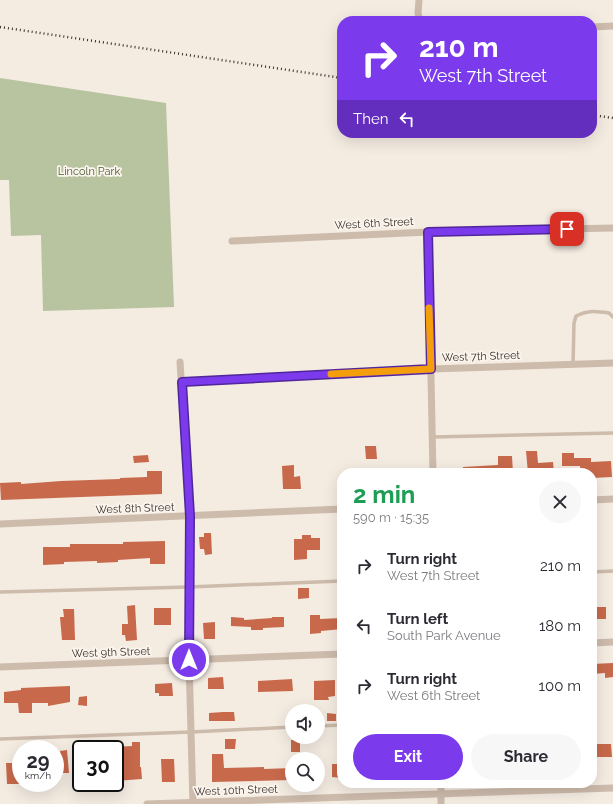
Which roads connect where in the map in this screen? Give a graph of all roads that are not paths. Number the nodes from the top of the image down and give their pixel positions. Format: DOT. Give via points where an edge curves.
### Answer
graph roads {
  1 [pos="419,0"];
  2 [pos="419,16"];
  3 [pos="613,26"];
  4 [pos="597,27"];
  5 [pos="613,228"];
  6 [pos="428,232"];
  7 [pos="232,241"];
  8 [pos="613,317"];
  9 [pos="180,362"];
  10 [pos="613,363"];
  11 [pos="573,364"];
  12 [pos="431,369"];
  13 [pos="182,382"];
  14 [pos="613,433"];
  15 [pos="432,437"];
  16 [pos="433,468"];
  17 [pos="613,499"];
  18 [pos="597,500"];
  19 [pos="337,509"];
  20 [pos="190,516"];
  21 [pos="0,524"];
  22 [pos="613,571"];
  23 [pos="597,572"];
  24 [pos="337,581"];
  25 [pos="189,587"];
  26 [pos="0,592"];
  27 [pos="613,642"];
  28 [pos="597,644"];
  29 [pos="337,654"];
  30 [pos="189,660"];
  31 [pos="0,667"];
  32 [pos="337,725"];
  33 [pos="325,726"];
  34 [pos="285,727"];
  35 [pos="191,732"];
  36 [pos="0,739"];
  37 [pos="441,788"];
  38 [pos="613,788"];
  39 [pos="441,795"];
  40 [pos="193,803"];
  41 [pos="147,804"];
  42 [pos="442,804"];
  1 -- 2 [label="street"];
  3 -- 4 [label="street"];
  5 -- 6 [label="street, West 6th Street"];
  6 -- 7 [label="street, West 6th Street"];
  6 -- 12 [label="street"];
  8 -- 11 [label="lane" via="610,313 598,311 586,311 576,316"];
  9 -- 13 [label="street"];
  10 -- 11 [label="street, West 7th Street"];
  11 -- 12 [label="street, West 7th Street"];
  12 -- 13 [label="street, West 7th Street"];
  12 -- 15 [label="street"];
  13 -- 20 [label="street"];
  14 -- 15 [label="lane"];
  15 -- 16 [label="street"];
  17 -- 18 [label="street"];
  19 -- 20 [label="street, West 8th Street"];
  20 -- 21 [label="street, West 8th Street"];
  20 -- 25 [label="street"];
  22 -- 23 [label="lane"];
  24 -- 25 [label="lane"];
  25 -- 26 [label="lane"];
  25 -- 30 [label="street"];
  27 -- 28 [label="street"];
  29 -- 30 [label="street, West 9th Street"];
  30 -- 31 [label="street, West 9th Street"];
  30 -- 35 [label="street"];
  32 -- 33 [label="lane"];
  34 -- 35 [label="lane"];
  35 -- 36 [label="lane"];
  35 -- 40 [label="street"];
  37 -- 39 [label="street"];
  38 -- 39 [label="street, West 10th Street"];
  39 -- 40 [label="street, West 10th Street"];
  39 -- 42 [label="street"];
  40 -- 41 [label="street, West 10th Street"];
}
